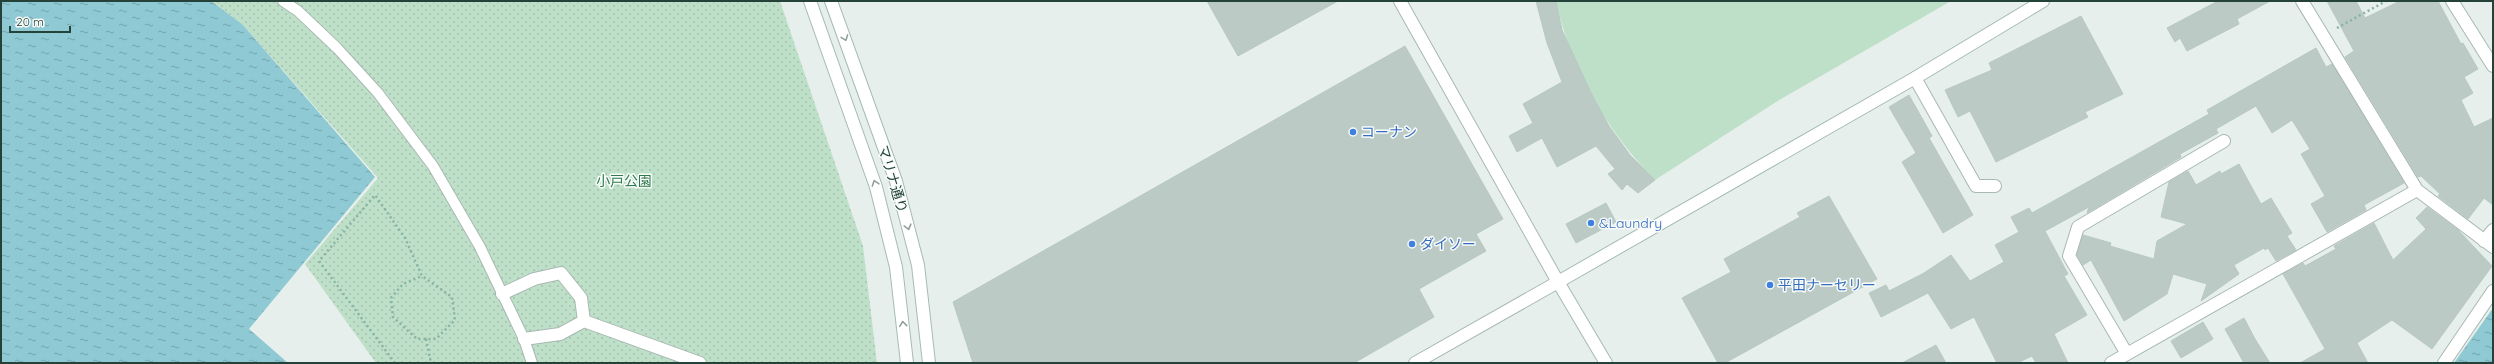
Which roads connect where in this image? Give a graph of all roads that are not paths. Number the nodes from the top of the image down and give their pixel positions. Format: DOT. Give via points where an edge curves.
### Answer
graph roads {
  1 [pos="283,1"];
  2 [pos="810,1"];
  3 [pos="831,1"];
  4 [pos="1400,1"];
  5 [pos="2043,1"];
  6 [pos="2302,1"];
  7 [pos="2452,1"];
  8 [pos="2493,66"];
  9 [pos="1915,78"];
  10 [pos="2224,140"];
  11 [pos="1995,186"];
  12 [pos="2417,190"];
  13 [pos="2493,230"];
  14 [pos="2489,244"];
  15 [pos="1558,282"];
  16 [pos="2493,291"];
  17 [pos="502,294"];
  18 [pos="584,321"];
  19 [pos="524,340"];
  20 [pos="2127,354"];
  21 [pos="532,363"];
  22 [pos="700,363"];
  23 [pos="907,363"];
  24 [pos="929,363"];
  25 [pos="1414,363"];
  26 [pos="1606,363"];
  27 [pos="2111,363"];
  28 [pos="2444,363"];
  1 -- 17 [label="lane" via="298,11 337,48 383,99 433,166 480,246"];
  23 -- 2 [label="street, マリナ通り, one-way" via="896,267 876,187"];
  3 -- 24 [label="street, マリナ通り, one-way" via="896,181 918,265"];
  4 -- 15 [label="street"];
  5 -- 9 [label="street"];
  6 -- 12 [label="street"];
  7 -- 8 [label="street"];
  9 -- 11 [label="street" via="1976,186"];
  9 -- 15 [label="street"];
  10 -- 20 [label="street" via="2078,227 2069,256"];
  12 -- 14 [label="street"];
  12 -- 20 [label="street"];
  13 -- 14 [label="street"];
  15 -- 25 [label="street"];
  15 -- 26 [label="street"];
  16 -- 28 [label="street"];
  17 -- 18 [label="street" via="534,279 561,273 581,298"];
  17 -- 19 [label="lane"];
  18 -- 19 [label="street" via="560,334"];
  18 -- 22 [label="street"];
  19 -- 21 [label="lane"];
  20 -- 27 [label="street"];
}
